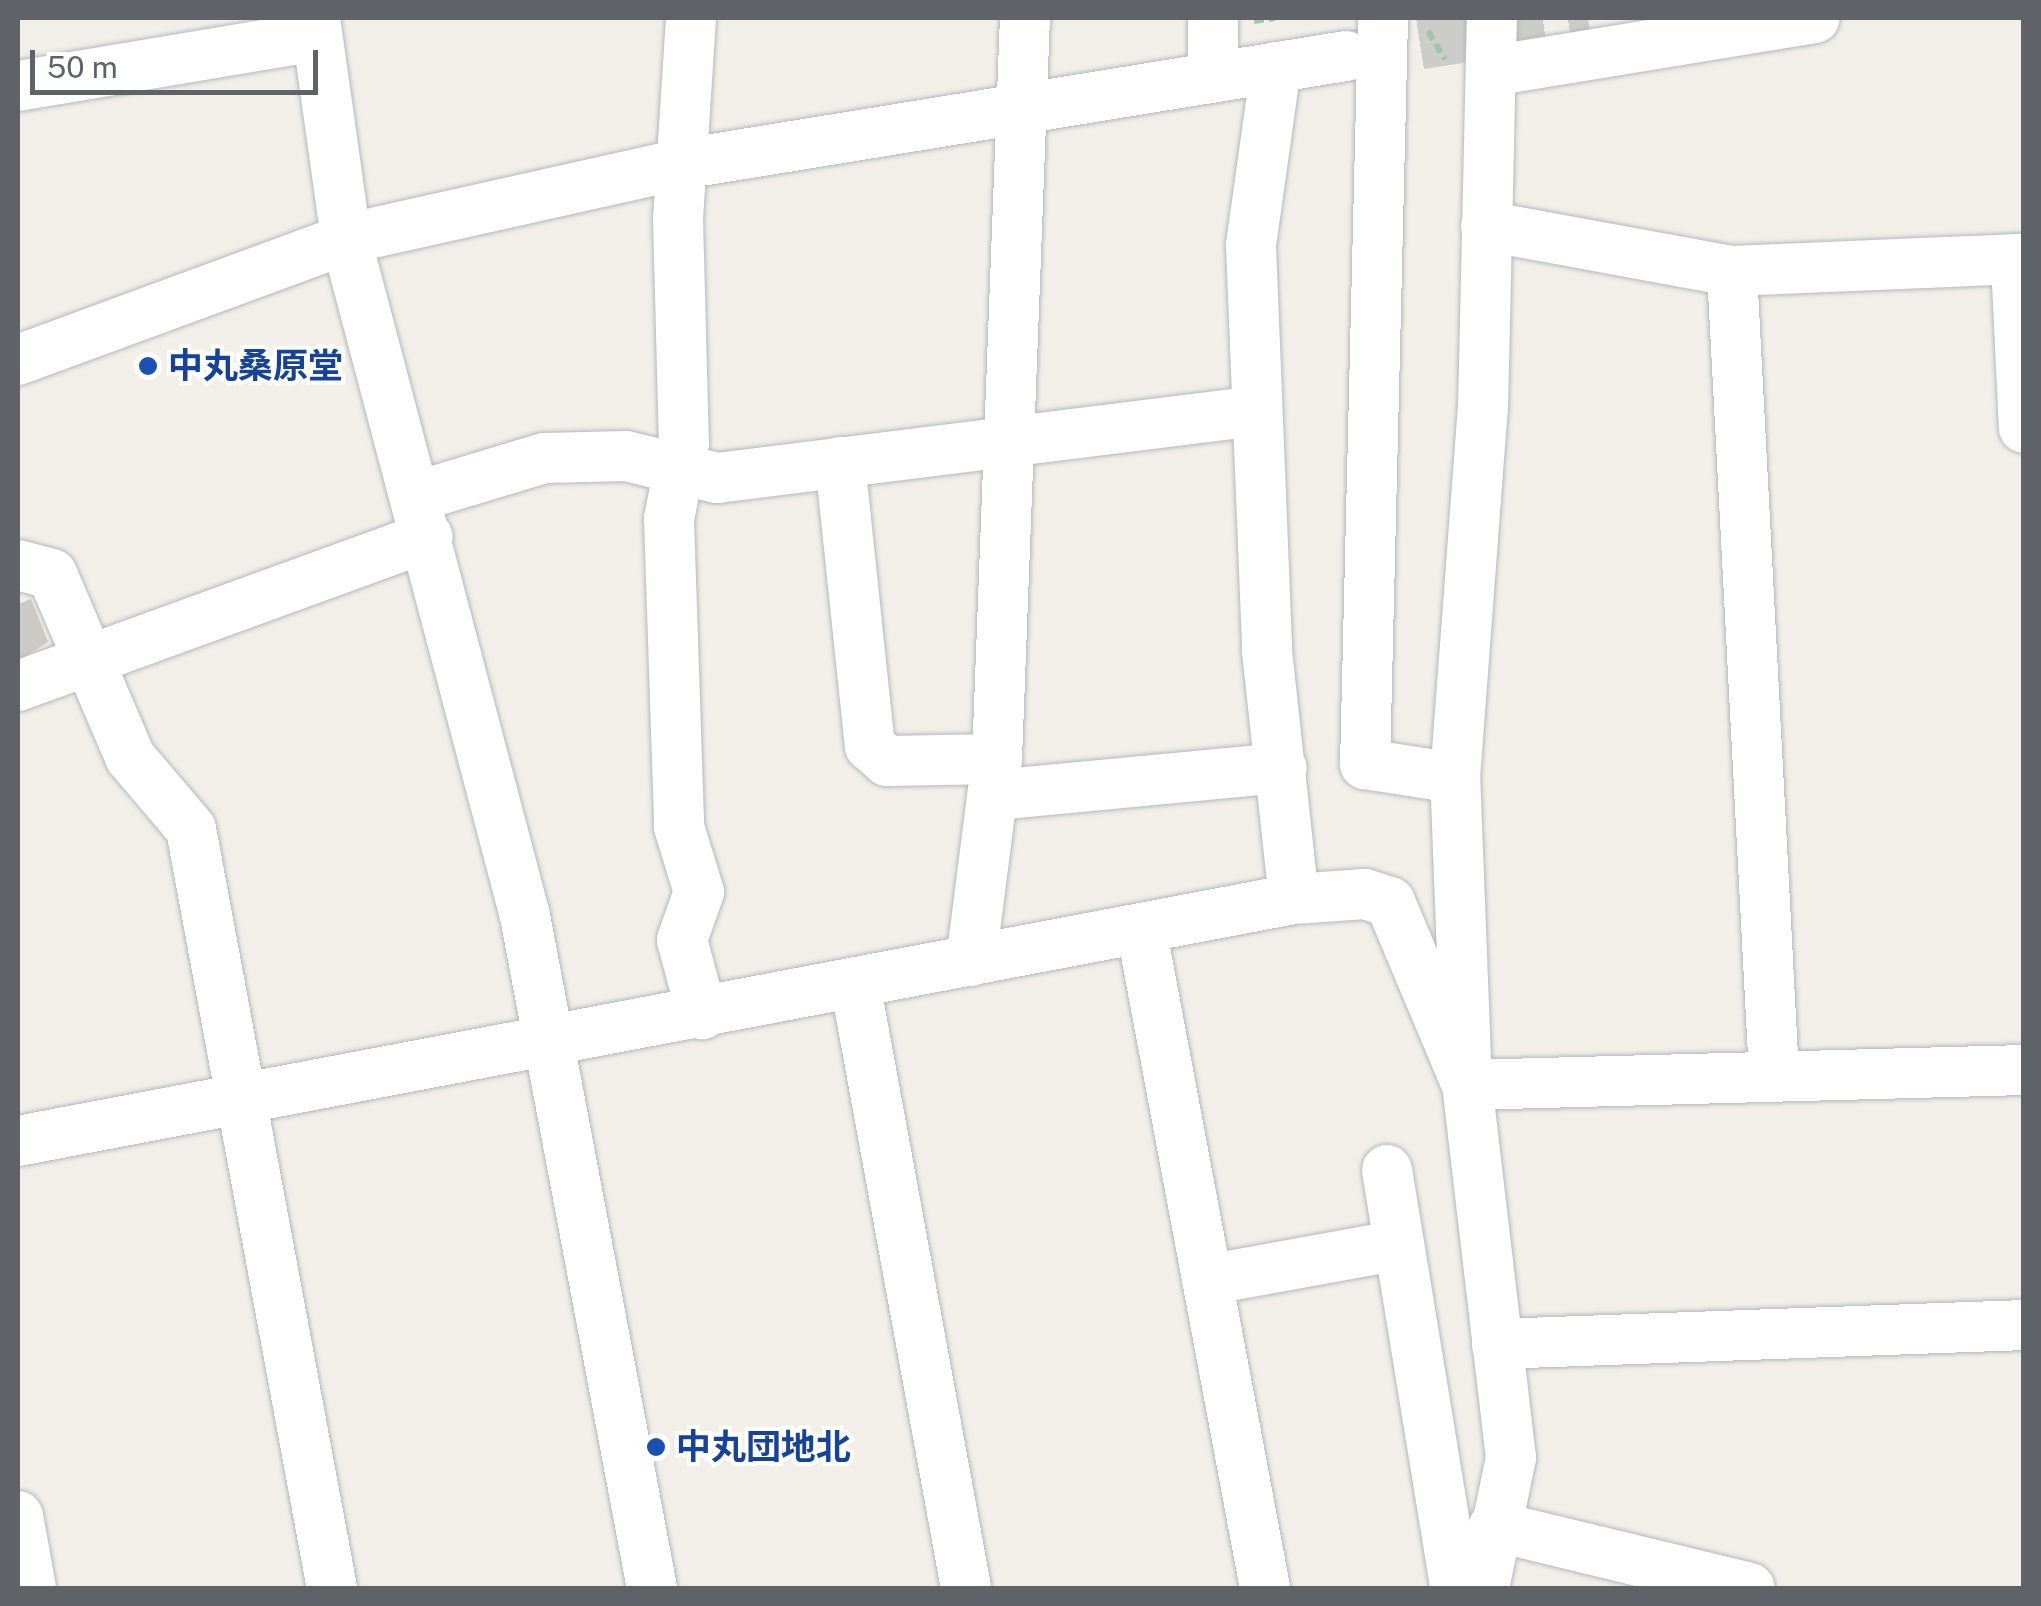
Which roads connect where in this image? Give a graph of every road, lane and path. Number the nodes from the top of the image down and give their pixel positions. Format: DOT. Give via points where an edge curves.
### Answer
graph roads {
  1 [pos="691,18"];
  2 [pos="1024,18"];
  3 [pos="1213,18"];
  4 [pos="1383,18"];
  5 [pos="1492,18"];
  6 [pos="1815,18"];
  7 [pos="316,27"];
  8 [pos="1346,56"];
  9 [pos="1276,67"];
  10 [pos="1491,71"];
  11 [pos="1213,76"];
  12 [pos="18,86"];
  13 [pos="1019,108"];
  14 [pos="682,164"];
  15 [pos="1486,226"];
  16 [pos="346,240"];
  17 [pos="2020,260"];
  18 [pos="1732,270"];
  19 [pos="18,360"];
  20 [pos="1257,411"];
  21 [pos="2024,428"];
  22 [pos="1006,442"];
  23 [pos="840,462"];
  24 [pos="674,472"];
  25 [pos="421,518"];
  26 [pos="18,565"];
  27 [pos="85,658"];
  28 [pos="18,686"];
  29 [pos="1282,768"];
  30 [pos="996,777"];
  31 [pos="1455,778"];
  32 [pos="1294,899"];
  33 [pos="1142,934"];
  34 [pos="971,961"];
  35 [pos="856,983"];
  36 [pos="702,1014"];
  37 [pos="552,1044"];
  38 [pos="2024,1070"];
  39 [pos="1774,1076"];
  40 [pos="1466,1085"];
  41 [pos="242,1101"];
  42 [pos="18,1142"];
  43 [pos="1387,1170"];
  44 [pos="1400,1244"];
  45 [pos="1207,1280"];
  46 [pos="2024,1325"];
  47 [pos="1497,1344"];
  48 [pos="18,1516"];
  49 [pos="1474,1569"];
  50 [pos="26,1580"];
  51 [pos="332,1588"];
  52 [pos="652,1588"];
  53 [pos="966,1588"];
  54 [pos="1265,1588"];
  55 [pos="1750,1588"];
  1 -- 14 [label="street"];
  2 -- 13 [label="street"];
  3 -- 11 [label="street"];
  4 -- 31 [label="street" via="1366,764"];
  5 -- 10 [label="street"];
  6 -- 10 [label="street"];
  7 -- 12 [label="street"];
  7 -- 16 [label="street"];
  8 -- 9 [label="street"];
  9 -- 11 [label="street"];
  9 -- 20 [label="street" via="1250,246"];
  10 -- 15 [label="street"];
  11 -- 13 [label="street"];
  13 -- 14 [label="street"];
  13 -- 22 [label="street"];
  14 -- 16 [label="street"];
  14 -- 24 [label="street" via="684,443"];
  15 -- 18 [label="street"];
  15 -- 31 [label="street" via="1483,409"];
  16 -- 19 [label="street"];
  16 -- 25 [label="street"];
  17 -- 18 [label="street"];
  17 -- 21 [label="street"];
  18 -- 39 [label="street"];
  20 -- 22 [label="street"];
  20 -- 29 [label="street" via="1267,651"];
  22 -- 23 [label="street"];
  22 -- 30 [label="street"];
  23 -- 24 [label="street" via="716,478"];
  23 -- 30 [label="street" via="870,746 887,761"];
  24 -- 25 [label="street" via="626,456 544,458"];
  24 -- 36 [label="street" via="679,827 698,892 682,940"];
  25 -- 27 [label="street"];
  25 -- 37 [label="street"];
  26 -- 27 [label="street" via="52,574"];
  27 -- 28 [label="street"];
  27 -- 41 [label="street" via="130,758 191,829"];
  29 -- 30 [label="street"];
  29 -- 32 [label="street"];
  30 -- 34 [label="street"];
  31 -- 40 [label="street"];
  32 -- 33 [label="street"];
  32 -- 40 [label="street" via="1365,894 1390,902"];
  33 -- 34 [label="street"];
  33 -- 45 [label="street"];
  34 -- 35 [label="street"];
  35 -- 36 [label="street"];
  35 -- 53 [label="street"];
  36 -- 37 [label="street"];
  37 -- 41 [label="street"];
  37 -- 52 [label="street"];
  38 -- 39 [label="street"];
  39 -- 40 [label="street"];
  40 -- 47 [label="street"];
  41 -- 42 [label="street"];
  41 -- 51 [label="street"];
  43 -- 44 [label="street"];
  44 -- 45 [label="street"];
  44 -- 49 [label="street"];
  45 -- 54 [label="street"];
  46 -- 47 [label="street"];
  47 -- 49 [label="street" via="1511,1458"];
  48 -- 50 [label="street"];
  49 -- 55 [label="street"];
}
